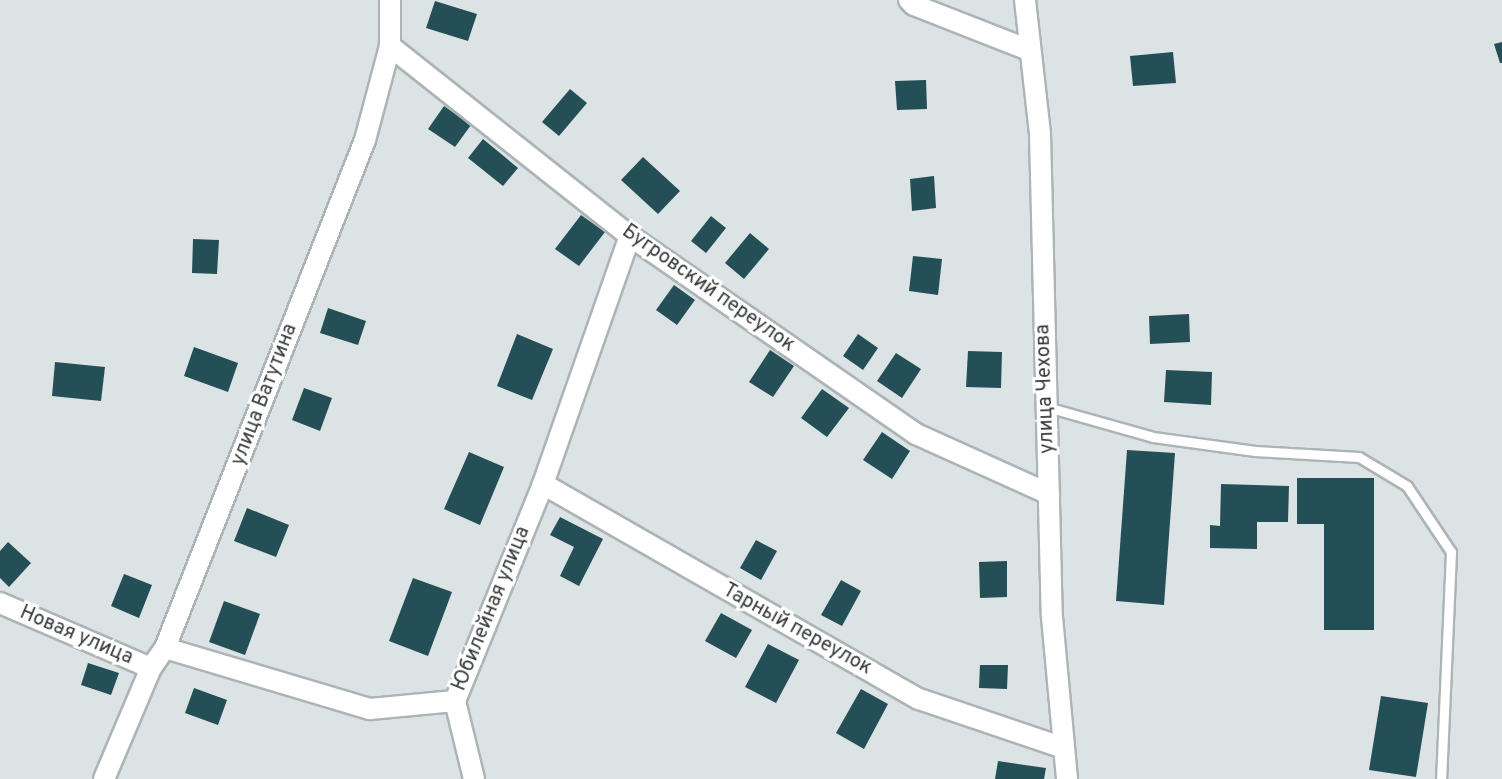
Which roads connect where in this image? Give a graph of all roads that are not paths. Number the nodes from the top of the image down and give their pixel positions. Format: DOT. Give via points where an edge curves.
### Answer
graph roads {
  1 [pos="390,0"];
  2 [pos="909,0"];
  3 [pos="1024,0"];
  4 [pos="390,45"];
  5 [pos="1029,50"];
  6 [pos="630,236"];
  7 [pos="1047,407"];
  8 [pos="543,484"];
  9 [pos="1049,494"];
  10 [pos="0,603"];
  11 [pos="165,648"];
  12 [pos="151,668"];
  13 [pos="455,701"];
  14 [pos="1064,748"];
  15 [pos="104,779"];
  16 [pos="474,779"];
  17 [pos="1067,779"];
  18 [pos="1441,779"];
  1 -- 4 [label="street, улица Ватутина"];
  2 -- 5 [label="street"];
  3 -- 5 [label="street, улица Чехова"];
  4 -- 6 [label="street, Бугровский переулок"];
  4 -- 11 [label="street, улица Ватутина" via="365,140"];
  5 -- 7 [label="street, улица Чехова" via="1040,134"];
  6 -- 8 [label="street, Юбилейная улица"];
  6 -- 9 [label="street, Бугровский переулок" via="916,434"];
  7 -- 9 [label="street, улица Чехова"];
  7 -- 18 [label="lane" via="1153,437 1255,450 1359,457 1407,486 1451,552"];
  8 -- 13 [label="street, Юбилейная улица"];
  8 -- 14 [label="street, Тарный переулок" via="919,699"];
  9 -- 14 [label="street, улица Чехова" via="1052,617"];
  10 -- 12 [label="street, Новая улица"];
  11 -- 12 [label="street, улица Ватутина"];
  11 -- 13 [label="street, Юбилейная улица" via="370,709"];
  12 -- 15 [label="street, улица Ватутина"];
  13 -- 16 [label="street"];
  14 -- 17 [label="street, улица Чехова"];
}
